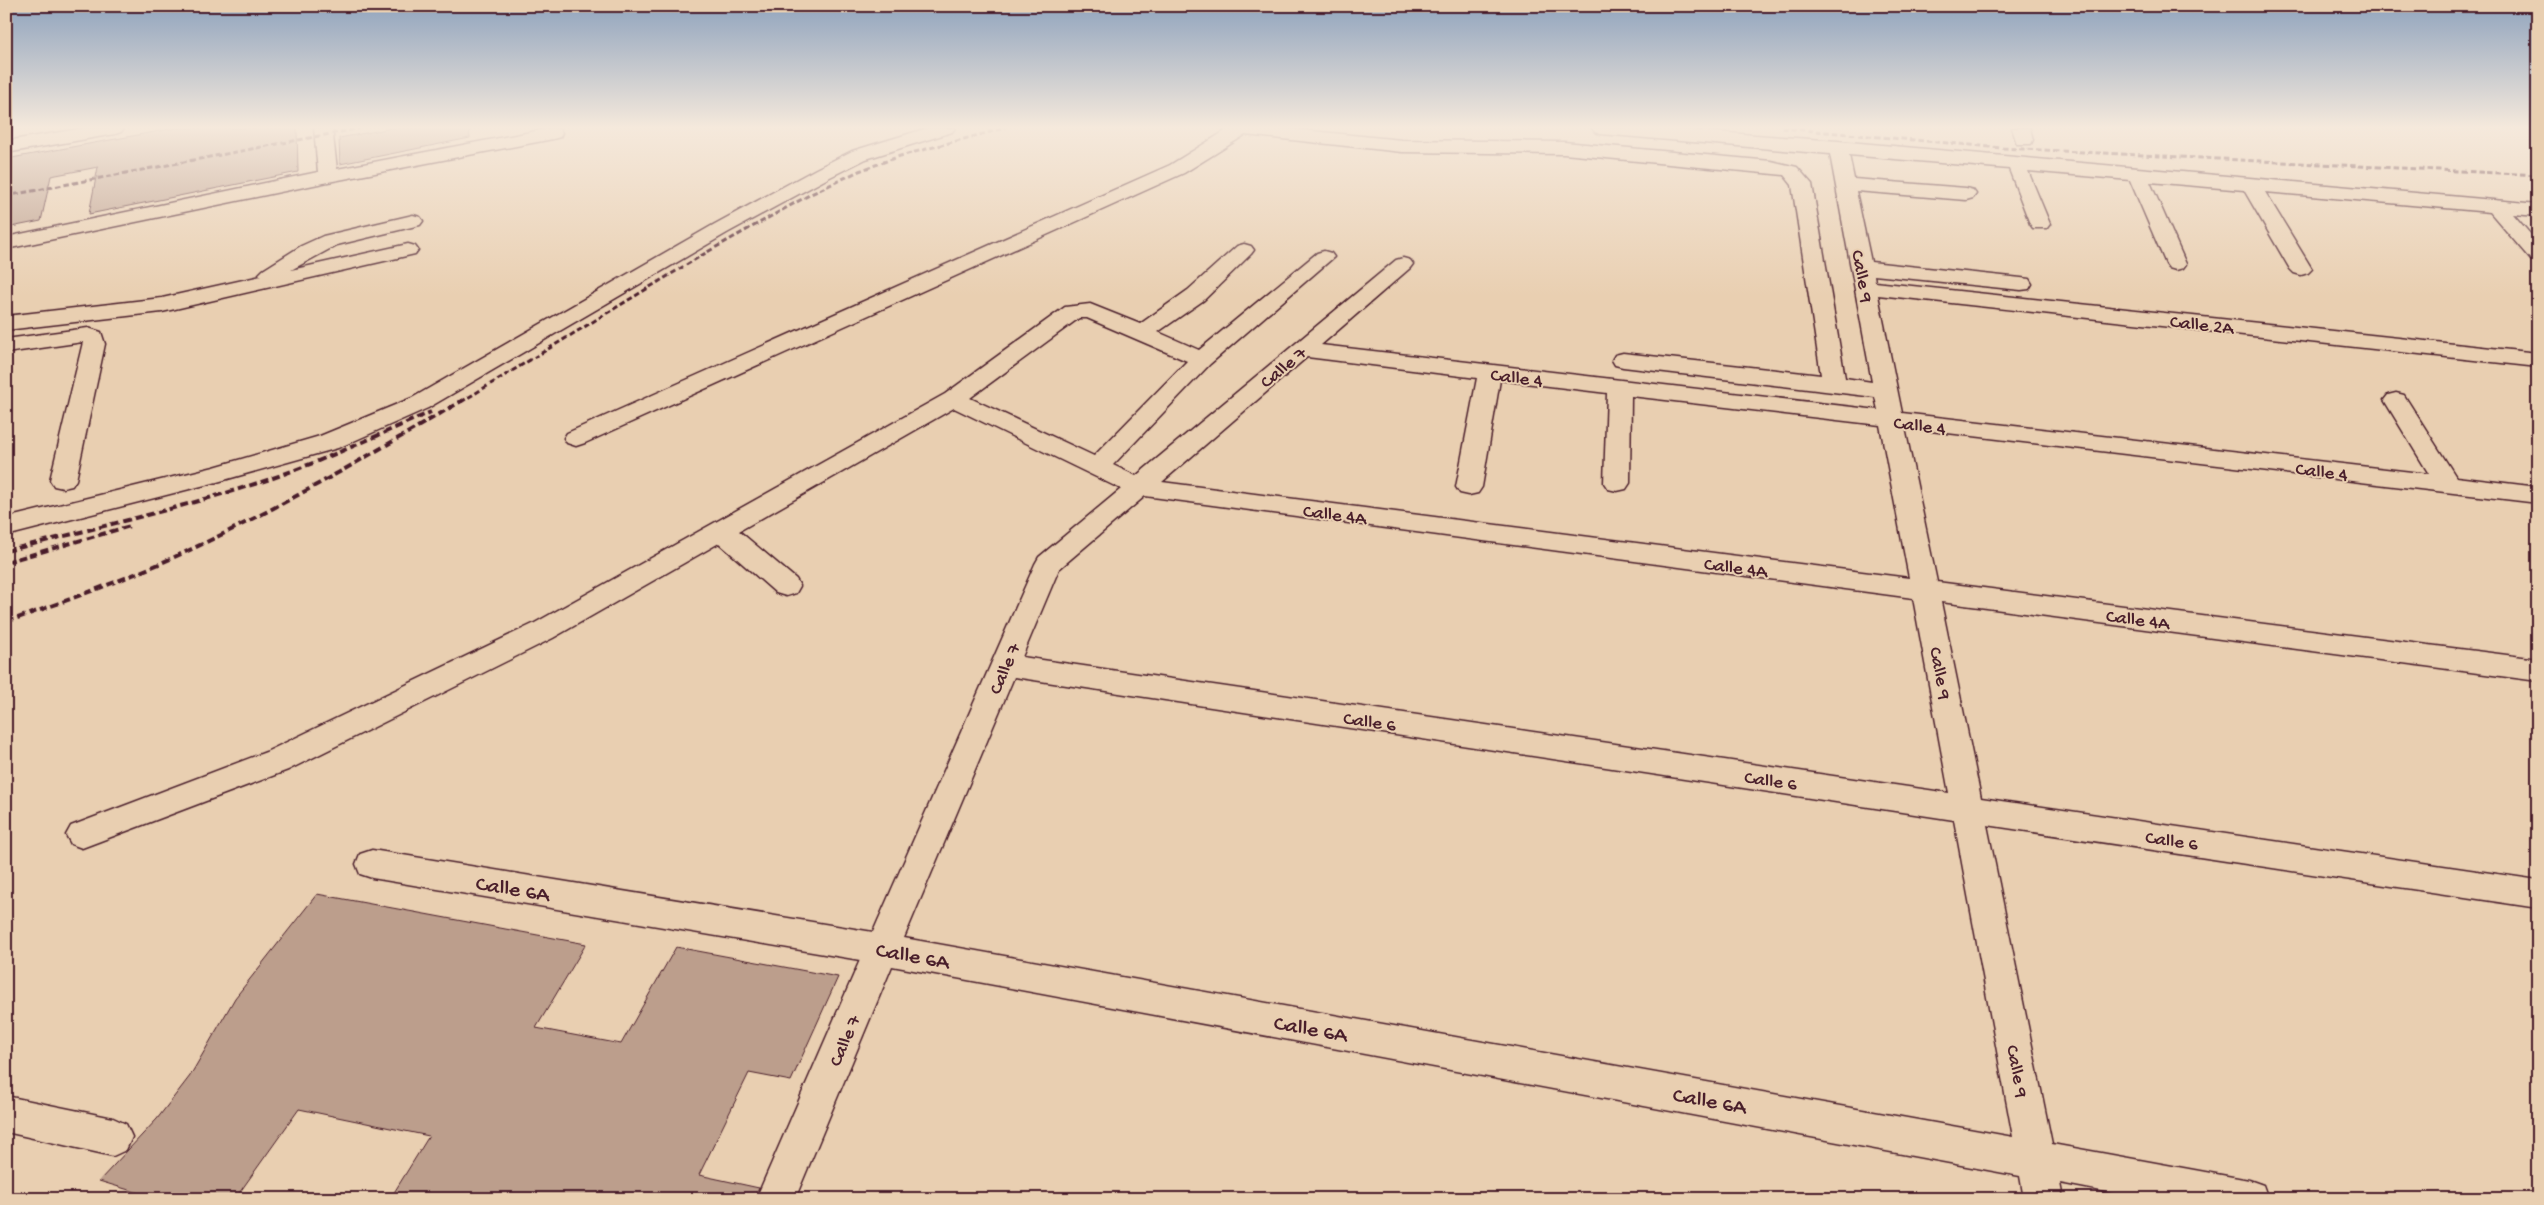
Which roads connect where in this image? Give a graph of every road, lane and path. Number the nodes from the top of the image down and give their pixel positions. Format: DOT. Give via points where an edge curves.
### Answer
graph roads {
  1 [pos="288,184"];
  2 [pos="802,184"];
  3 [pos="1143,184"];
  4 [pos="1802,184"];
  5 [pos="1846,184"];
  6 [pos="1849,184"];
  7 [pos="2024,184"];
  8 [pos="2141,184"];
  9 [pos="2242,184"];
  10 [pos="2251,185"];
  11 [pos="1966,194"];
  12 [pos="2497,207"];
  13 [pos="2538,210"];
  14 [pos="413,221"];
  15 [pos="2040,224"];
  16 [pos="6,243"];
  17 [pos="408,250"];
  18 [pos="1244,250"];
  19 [pos="2538,256"];
  20 [pos="1324,258"];
  21 [pos="1403,264"];
  22 [pos="2176,264"];
  23 [pos="2301,269"];
  24 [pos="1864,277"];
  25 [pos="2021,284"];
  26 [pos="251,285"];
  27 [pos="6,323"];
  28 [pos="1140,334"];
  29 [pos="6,346"];
  30 [pos="1302,350"];
  31 [pos="1202,360"];
  32 [pos="1623,360"];
  33 [pos="2538,360"];
  34 [pos="1490,372"];
  35 [pos="1834,384"];
  36 [pos="1619,388"];
  37 [pos="1886,391"];
  38 [pos="953,399"];
  39 [pos="2396,400"];
  40 [pos="1892,420"];
  41 [pos="576,438"];
  42 [pos="1097,467"];
  43 [pos="63,480"];
  44 [pos="1617,483"];
  45 [pos="2448,484"];
  46 [pos="1139,487"];
  47 [pos="1469,487"];
  48 [pos="2538,495"];
  49 [pos="6,527"];
  50 [pos="720,529"];
  51 [pos="786,586"];
  52 [pos="1926,590"];
  53 [pos="1004,665"];
  54 [pos="2538,670"];
  55 [pos="1968,809"];
  56 [pos="82,835"];
  57 [pos="372,864"];
  58 [pos="2538,894"];
  59 [pos="882,948"];
  60 [pos="6,1114"];
  61 [pos="113,1137"];
  62 [pos="2036,1159"];
  63 [pos="775,1199"];
  64 [pos="2044,1199"];
  65 [pos="2249,1199"];
  1 -- 16 [label="street"];
  2 -- 49 [label="street" via="420,403 338,438 217,474"];
  3 -- 41 [label="street"];
  4 -- 35 [label="street"];
  5 -- 24 [label="street, Calle 9"];
  6 -- 11 [label="street"];
  7 -- 15 [label="street"];
  8 -- 22 [label="street"];
  9 -- 10 [label="street"];
  10 -- 12 [label="street"];
  10 -- 23 [label="street"];
  12 -- 13 [label="street"];
  12 -- 19 [label="street"];
  14 -- 26 [label="street" via="318,244"];
  17 -- 26 [label="street"];
  18 -- 28 [label="street" via="1196,295"];
  20 -- 31 [label="street"];
  21 -- 30 [label="street, Calle 7"];
  24 -- 25 [label="street"];
  24 -- 33 [label="street, Calle 2A"];
  24 -- 37 [label="street, Calle 9"];
  26 -- 27 [label="street" via="145,308"];
  28 -- 31 [label="street"];
  28 -- 38 [label="street" via="1090,311 1073,312"];
  29 -- 43 [label="street" via="88,335 93,337"];
  30 -- 34 [label="street, Calle 4"];
  30 -- 46 [label="street, Calle 7"];
  31 -- 42 [label="street"];
  32 -- 35 [label="street"];
  34 -- 36 [label="street, Calle 4"];
  34 -- 47 [label="street"];
  35 -- 37 [label="street"];
  36 -- 40 [label="street, Calle 4"];
  36 -- 44 [label="street"];
  37 -- 40 [label="street, Calle 9"];
  38 -- 42 [label="street, Calle 4A"];
  38 -- 50 [label="street"];
  39 -- 45 [label="street"];
  40 -- 45 [label="street, Calle 4"];
  40 -- 52 [label="street, Calle 9"];
  42 -- 46 [label="street, Calle 4A"];
  45 -- 48 [label="street, Calle 4"];
  46 -- 52 [label="street, Calle 4A"];
  46 -- 53 [label="street, Calle 7" via="1048,564"];
  50 -- 51 [label="street"];
  50 -- 56 [label="street" via="543,631 278,761"];
  52 -- 54 [label="street, Calle 4A"];
  52 -- 55 [label="street, Calle 9"];
  53 -- 55 [label="street, Calle 6"];
  53 -- 59 [label="street, Calle 7"];
  55 -- 58 [label="street, Calle 6"];
  55 -- 62 [label="street, Calle 9"];
  57 -- 59 [label="street, Calle 6A"];
  59 -- 62 [label="street, Calle 6A"];
  59 -- 63 [label="street, Calle 7"];
  60 -- 61 [label="street"];
  62 -- 64 [label="street, Calle 9"];
  62 -- 65 [label="street, Calle 6A"];
}
